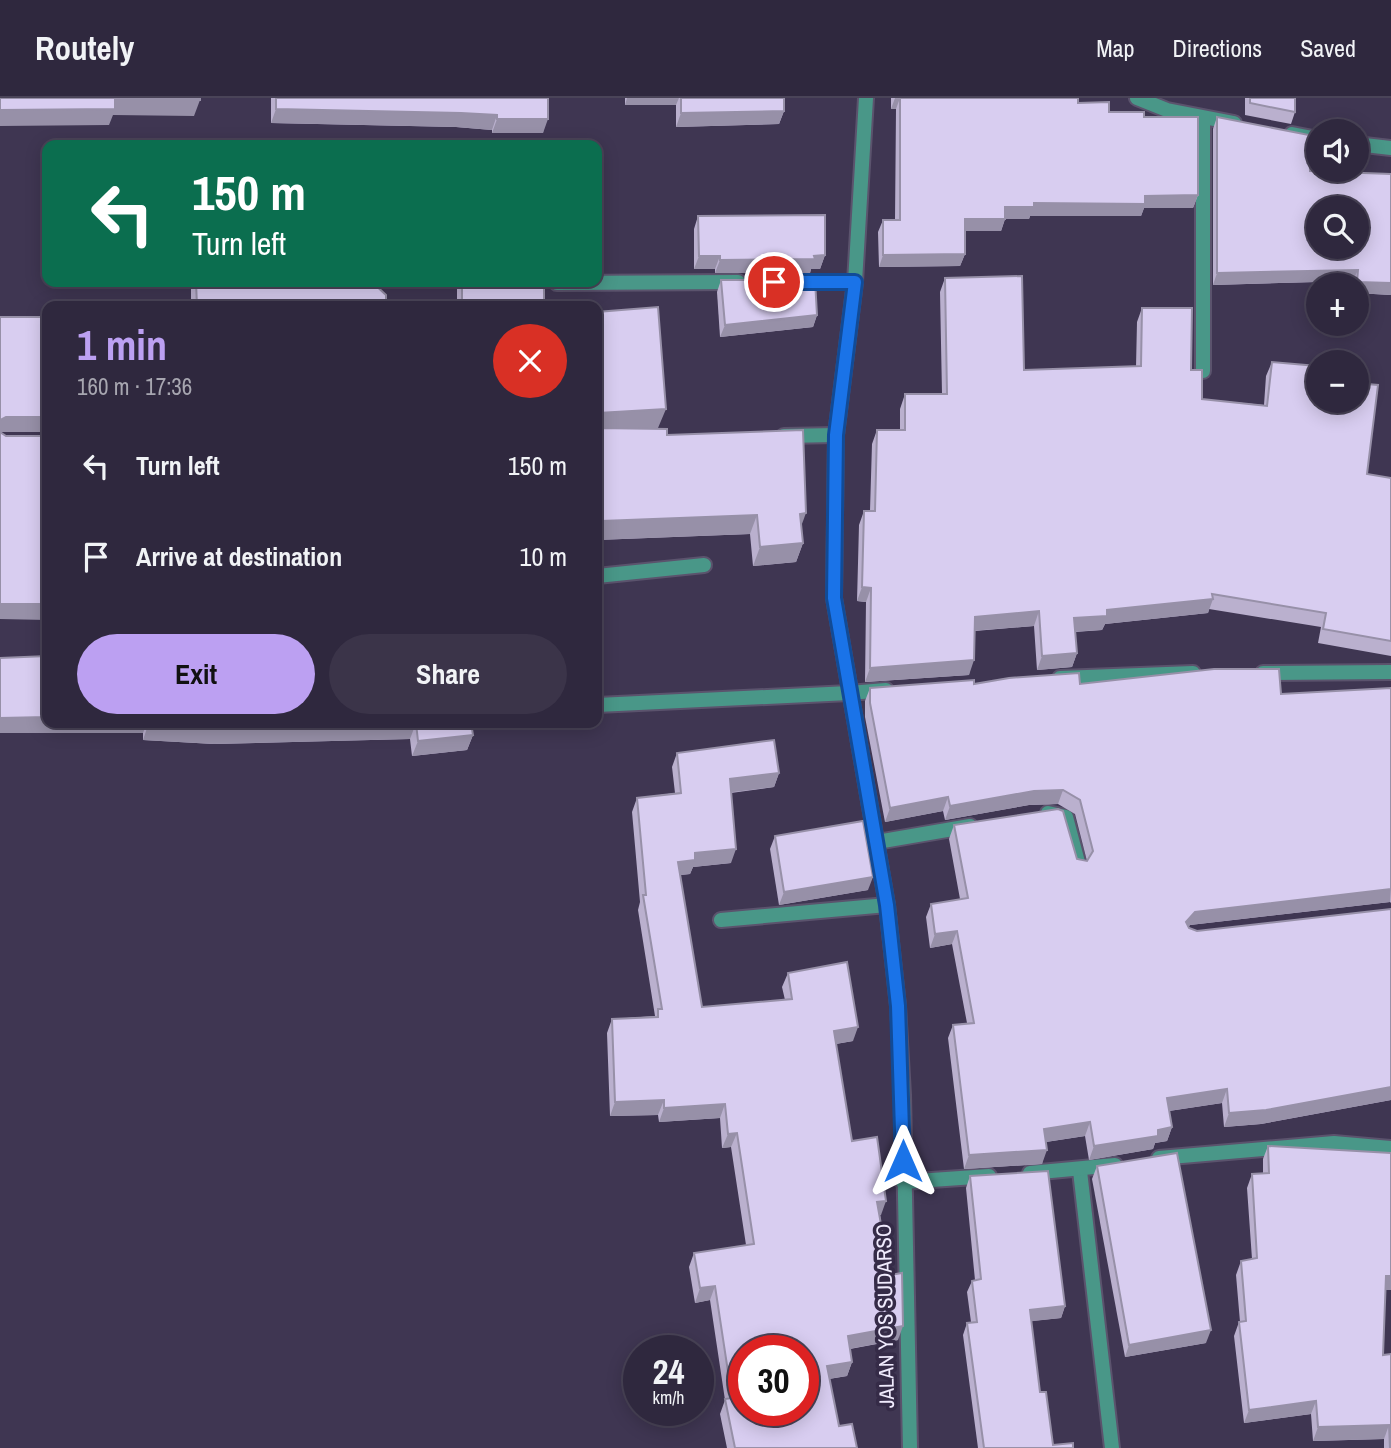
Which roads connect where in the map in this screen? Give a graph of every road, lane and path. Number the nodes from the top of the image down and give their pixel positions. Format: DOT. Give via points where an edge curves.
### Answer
graph roads {
  1 [pos="866,98"];
  2 [pos="1137,98"];
  3 [pos="1202,118"];
  4 [pos="1251,127"];
  5 [pos="1276,131"];
  6 [pos="1306,137"];
  7 [pos="1369,145"];
  8 [pos="1391,148"];
  9 [pos="747,282"];
  10 [pos="788,282"];
  11 [pos="855,282"];
  12 [pos="602,283"];
  13 [pos="1203,371"];
  14 [pos="836,435"];
  15 [pos="769,436"];
  16 [pos="704,565"];
  17 [pos="602,575"];
  18 [pos="1391,671"];
  19 [pos="1204,673"];
  20 [pos="1245,673"];
  21 [pos="1040,679"];
  22 [pos="904,689"];
  23 [pos="849,693"];
  24 [pos="602,705"];
  25 [pos="1031,814"];
  26 [pos="979,824"];
  27 [pos="877,842"];
  28 [pos="1079,866"];
  29 [pos="887,905"];
  30 [pos="721,920"];
  31 [pos="1391,1148"];
  32 [pos="1080,1171"];
  33 [pos="903,1182"];
  34 [pos="910,1448"];
  35 [pos="1112,1448"];
  1 -- 11 [label="street, JALAN YOS SUDARSO"];
  2 -- 3 [label="street"];
  3 -- 4 [label="street"];
  3 -- 13 [label="street"];
  5 -- 6 [label="street"];
  7 -- 8 [label="street"];
  9 -- 12 [label="street"];
  10 -- 11 [label="street"];
  11 -- 14 [label="street, JALAN YOS SUDARSO"];
  14 -- 15 [label="street"];
  14 -- 23 [label="street, JALAN YOS SUDARSO" via="834,598"];
  16 -- 17 [label="street"];
  18 -- 20 [label="street"];
  19 -- 21 [label="street"];
  22 -- 23 [label="street"];
  23 -- 24 [label="street"];
  23 -- 27 [label="street, JALAN YOS SUDARSO"];
  25 -- 28 [label="street" via="1066,817"];
  26 -- 27 [label="street"];
  27 -- 29 [label="street, JALAN YOS SUDARSO"];
  29 -- 30 [label="street"];
  29 -- 33 [label="street, JALAN YOS SUDARSO" via="898,1006"];
  31 -- 32 [label="street" via="1334,1143 1188,1153"];
  32 -- 33 [label="street"];
  32 -- 35 [label="street"];
  33 -- 34 [label="street, JALAN YOS SUDARSO"];
}
